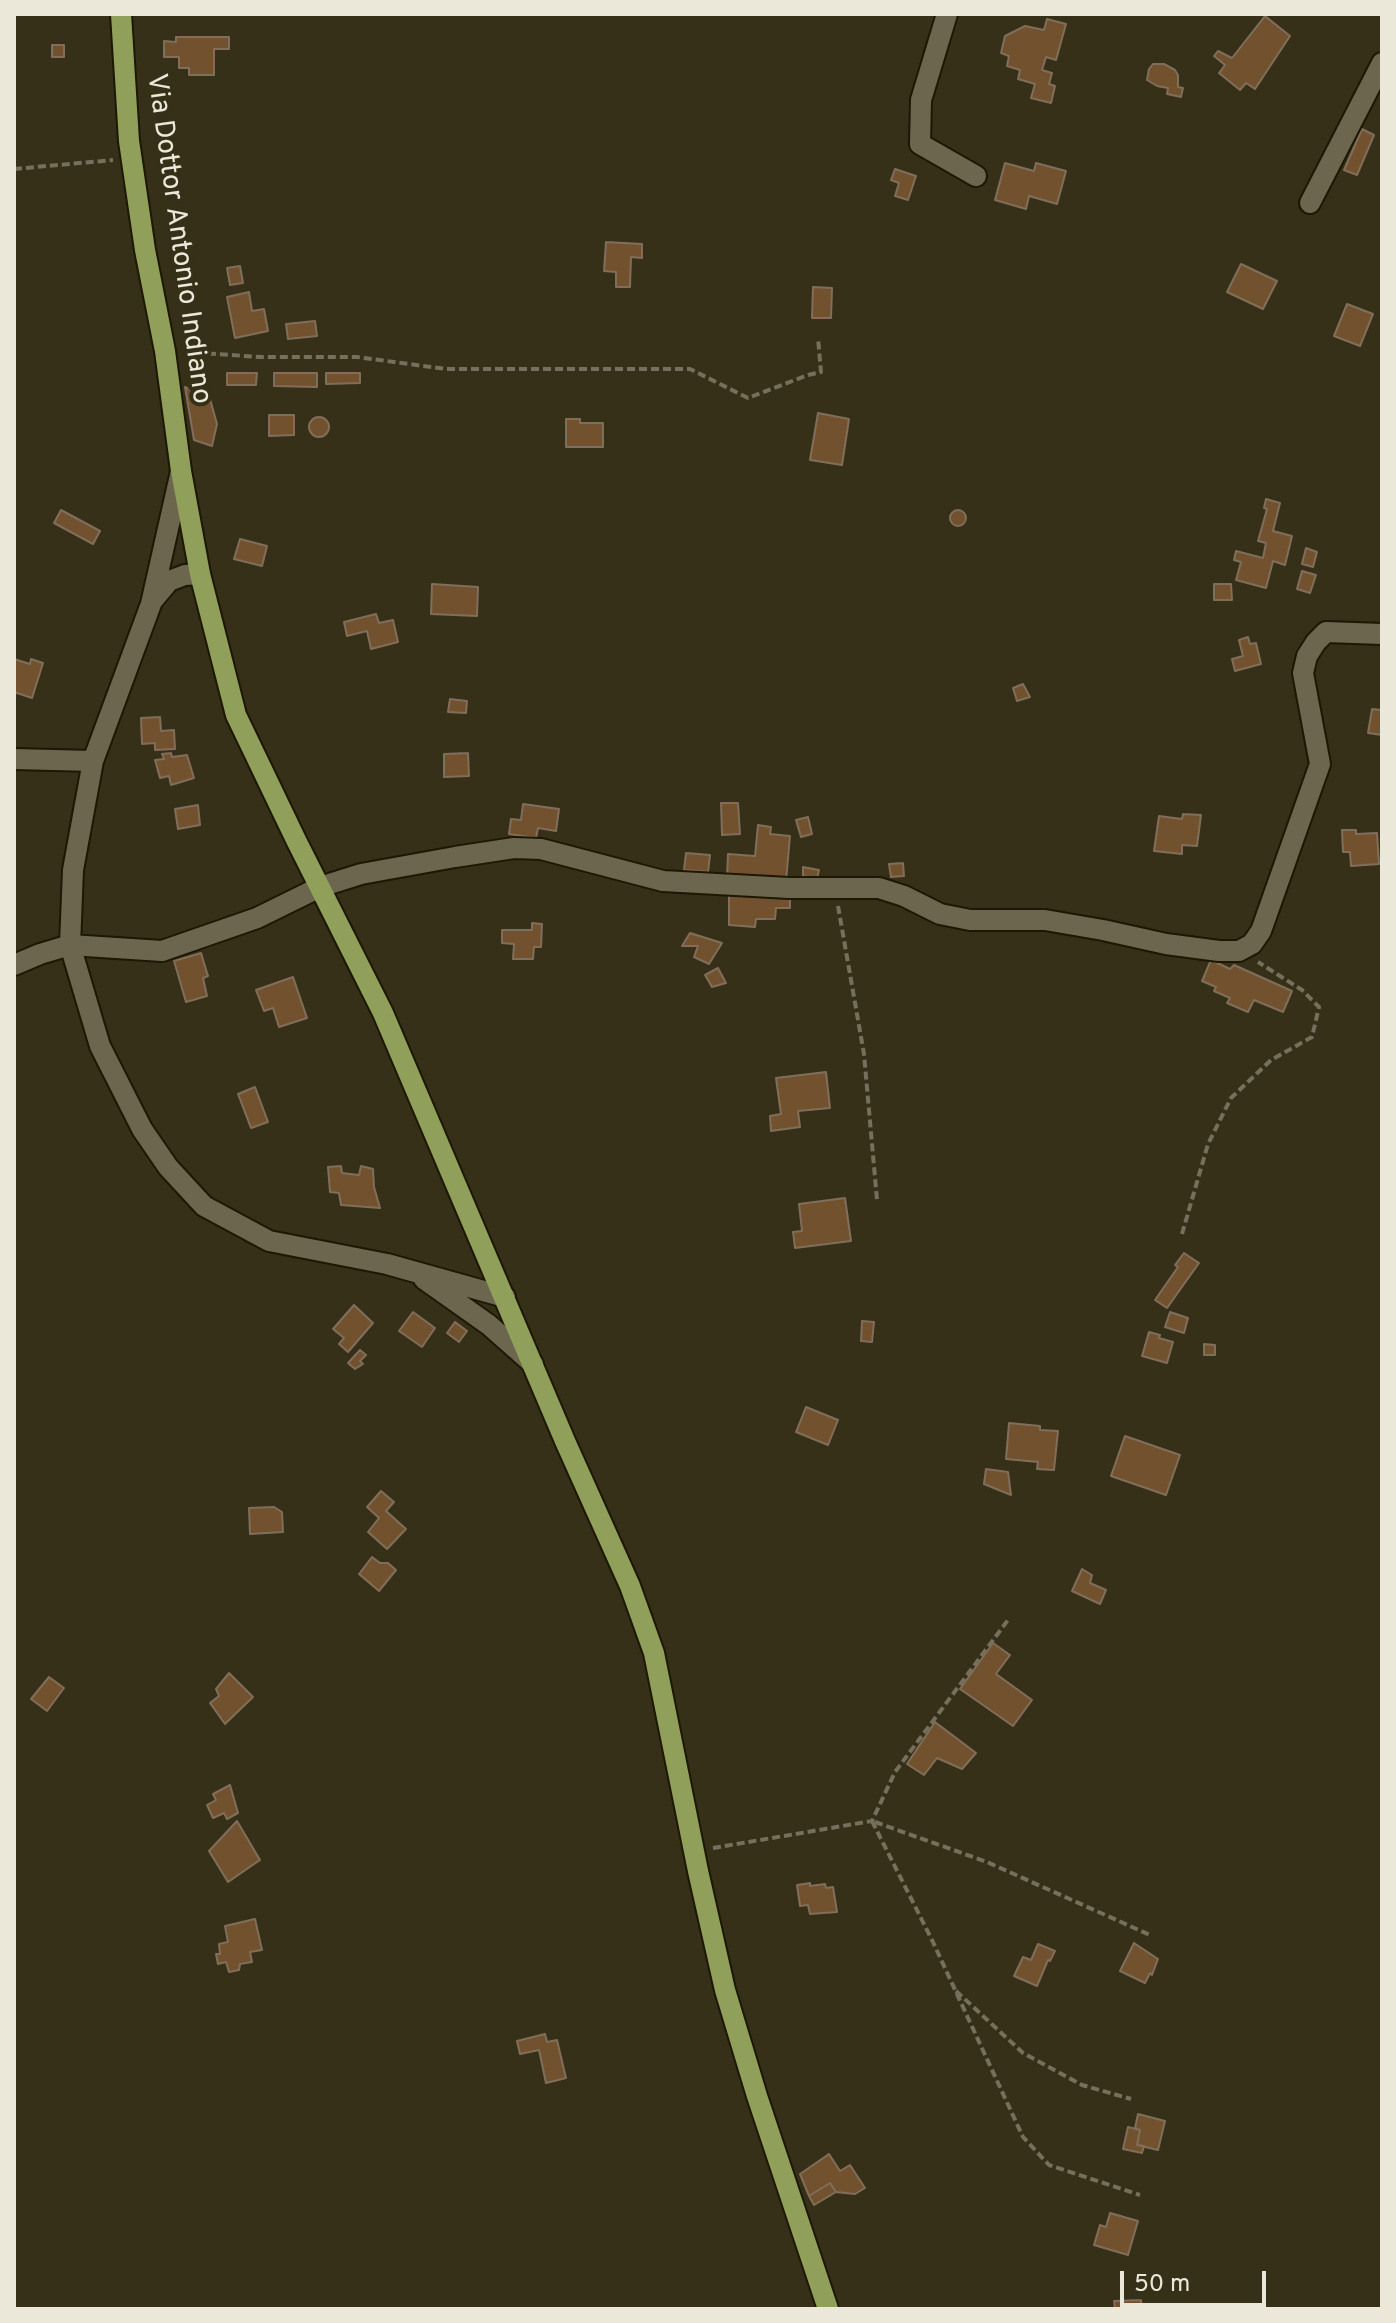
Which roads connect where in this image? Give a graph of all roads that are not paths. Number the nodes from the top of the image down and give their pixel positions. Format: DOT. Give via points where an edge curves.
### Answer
graph roads {
  1 [pos="121,14"];
  2 [pos="947,14"];
  3 [pos="1382,63"];
  4 [pos="976,176"];
  5 [pos="1310,203"];
  6 [pos="181,471"];
  7 [pos="200,574"];
  8 [pos="151,604"];
  9 [pos="1382,634"];
  10 [pos="14,759"];
  11 [pos="93,761"];
  12 [pos="320,887"];
  13 [pos="70,945"];
  14 [pos="14,965"];
  15 [pos="387,1264"];
  16 [pos="505,1297"];
  17 [pos="533,1364"];
  18 [pos="828,2309"];
  1 -- 6 [label="main road, Via Dottor Antonio Indiano" via="132,158"];
  2 -- 4 [label="street" via="921,100 920,144"];
  3 -- 5 [label="street"];
  6 -- 7 [label="main road, Via Dottor Antonio Indiano"];
  6 -- 8 [label="street"];
  7 -- 8 [label="street" via="169,581"];
  7 -- 12 [label="main road, Via Dottor Antonio Indiano" via="236,715"];
  8 -- 11 [label="street"];
  9 -- 12 [label="street" via="1326,632 1307,656 1303,673 1320,764 1261,931 1239,951 1166,944 1045,920 970,920 940,914 879,888 663,881 527,848 361,874"];
  10 -- 11 [label="street"];
  11 -- 13 [label="street" via="73,870"];
  12 -- 13 [label="street" via="257,918 162,951"];
  12 -- 16 [label="main road, Via Dottor Antonio Indiano" via="383,1013"];
  13 -- 14 [label="street"];
  13 -- 15 [label="street" via="100,1046 142,1129 204,1206 269,1241"];
  15 -- 16 [label="street"];
  15 -- 17 [label="street" via="434,1285"];
  16 -- 17 [label="main road, Via Dottor Antonio Indiano"];
  17 -- 18 [label="main road, Via Dottor Antonio Indiano" via="654,1653 730,2005"];
}
